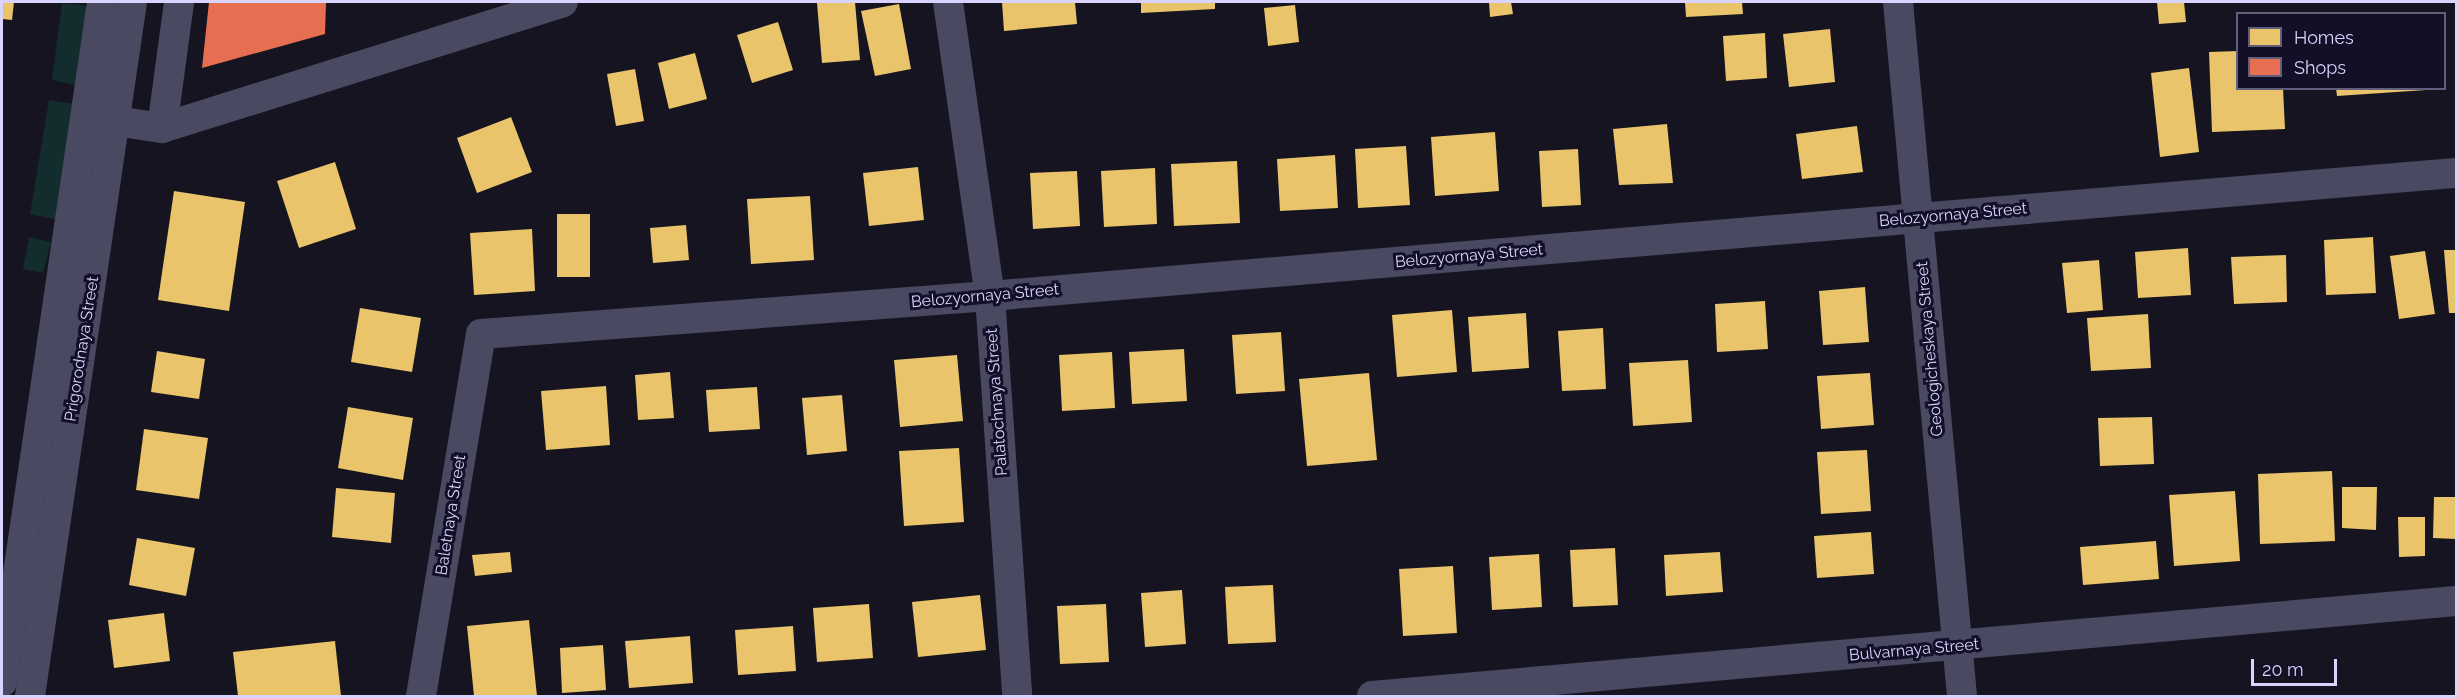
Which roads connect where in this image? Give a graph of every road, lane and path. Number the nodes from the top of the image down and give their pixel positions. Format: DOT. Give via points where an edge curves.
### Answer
graph roads {
  1 [pos="102,2"];
  2 [pos="132,2"];
  3 [pos="179,2"];
  4 [pos="564,2"];
  5 [pos="948,2"];
  6 [pos="1898,2"];
  7 [pos="116,121"];
  8 [pos="162,128"];
  9 [pos="2457,173"];
  10 [pos="1918,218"];
  11 [pos="990,296"];
  12 [pos="481,334"];
  13 [pos="2457,601"];
  14 [pos="1956,646"];
  15 [pos="2,682"];
  16 [pos="30,696"];
  17 [pos="421,696"];
  18 [pos="1017,696"];
  19 [pos="1372,696"];
  20 [pos="1962,696"];
  1 -- 15 [label="street, Prigorodnaya Street"];
  2 -- 7 [label="street, Prigorodnaya Street"];
  3 -- 8 [label="street"];
  4 -- 8 [label="street"];
  5 -- 11 [label="street, Palatochnaya Street"];
  6 -- 10 [label="street, Geologicheskaya Street"];
  7 -- 8 [label="street"];
  7 -- 16 [label="street, Prigorodnaya Street"];
  9 -- 10 [label="street, Belozyornaya Street"];
  10 -- 11 [label="street, Belozyornaya Street"];
  10 -- 14 [label="street, Geologicheskaya Street"];
  11 -- 12 [label="street, Belozyornaya Street"];
  11 -- 18 [label="street, Palatochnaya Street"];
  12 -- 17 [label="street, Baletnaya Street"];
  13 -- 14 [label="street, Bulvarnaya Street"];
  14 -- 19 [label="street, Bulvarnaya Street"];
  14 -- 20 [label="street, Geologicheskaya Street"];
}
